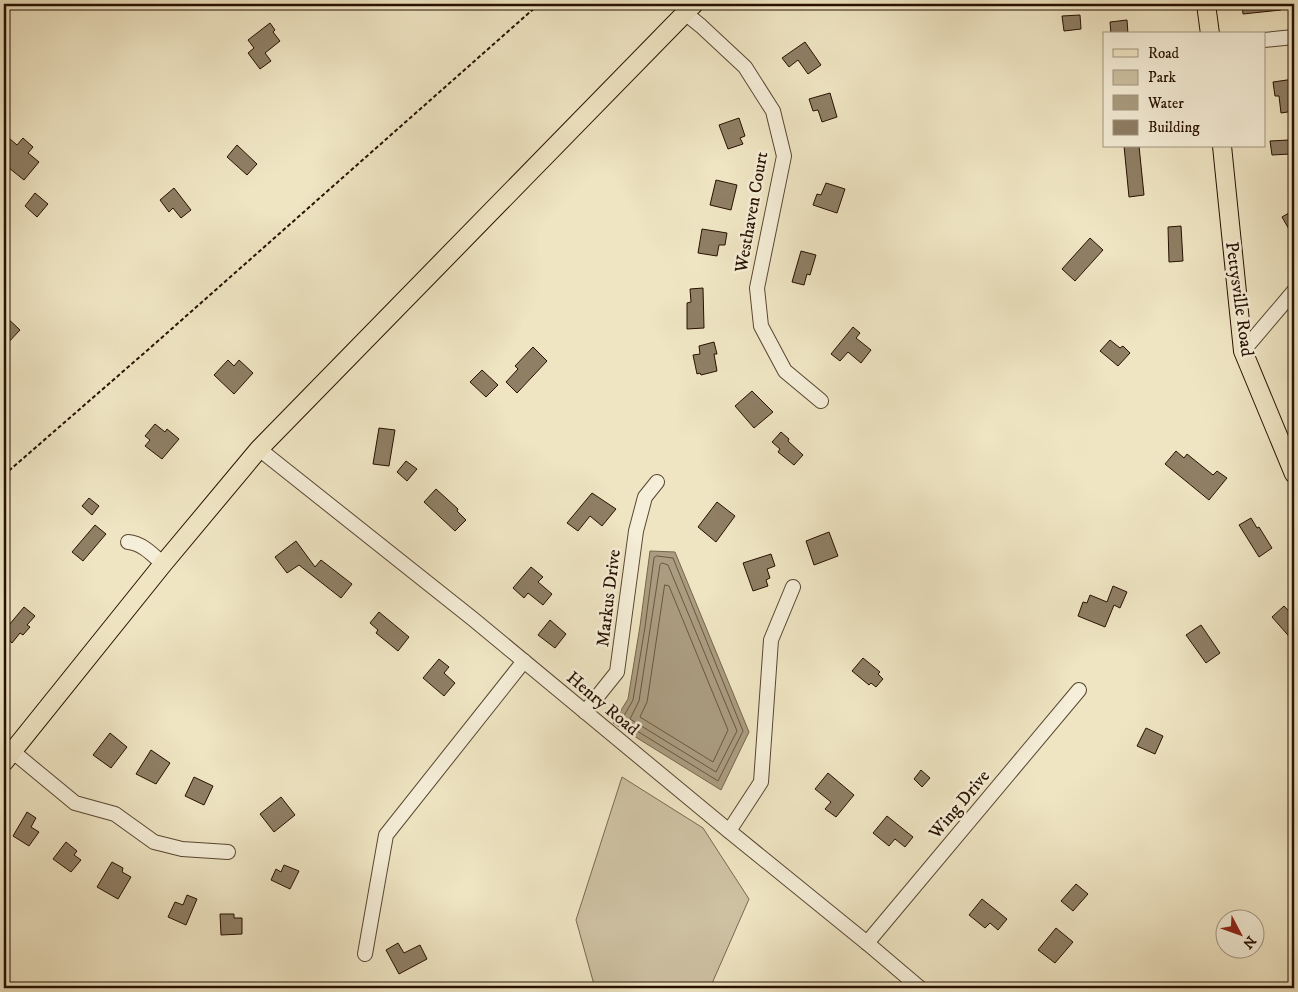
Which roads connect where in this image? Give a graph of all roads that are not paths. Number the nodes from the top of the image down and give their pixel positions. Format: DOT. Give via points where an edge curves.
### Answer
graph roads {
  1 [pos="1206,4"];
  2 [pos="689,8"];
  3 [pos="1210,32"];
  4 [pos="1294,37"];
  5 [pos="1266,40"];
  6 [pos="1222,148"];
  7 [pos="1294,291"];
  8 [pos="1243,351"];
  9 [pos="821,402"];
  10 [pos="260,449"];
  11 [pos="1294,474"];
  12 [pos="657,482"];
  13 [pos="128,542"];
  14 [pos="163,564"];
  15 [pos="793,587"];
  16 [pos="524,661"];
  17 [pos="1079,690"];
  18 [pos="584,712"];
  19 [pos="7,754"];
  20 [pos="729,832"];
  21 [pos="228,852"];
  22 [pos="867,943"];
  23 [pos="365,954"];
  24 [pos="920,988"];
  1 -- 3 [label="main road"];
  2 -- 9 [label="street, Westhaven Court" via="701,26 745,68 773,111 784,156 757,288 761,326 785,371"];
  2 -- 10 [label="main road"];
  4 -- 5 [label="street"];
  6 -- 8 [label="main road, Pettysville Road"];
  7 -- 8 [label="street"];
  8 -- 11 [label="main road, Pettysville Road"];
  10 -- 14 [label="main road"];
  10 -- 16 [label="street, Henry Road"];
  12 -- 18 [label="street, Markus Drive" via="645,497 636,531 618,672"];
  13 -- 14 [label="street" via="145,548"];
  14 -- 19 [label="main road"];
  15 -- 20 [label="street" via="771,640 762,782"];
  16 -- 18 [label="street, Henry Road"];
  16 -- 23 [label="street" via="386,835"];
  17 -- 22 [label="street, Wing Drive"];
  18 -- 20 [label="street, Henry Road"];
  19 -- 21 [label="street" via="75,802 116,814 154,842 182,849"];
  20 -- 22 [label="street, Henry Road"];
  22 -- 24 [label="street, Henry Road"];
}
